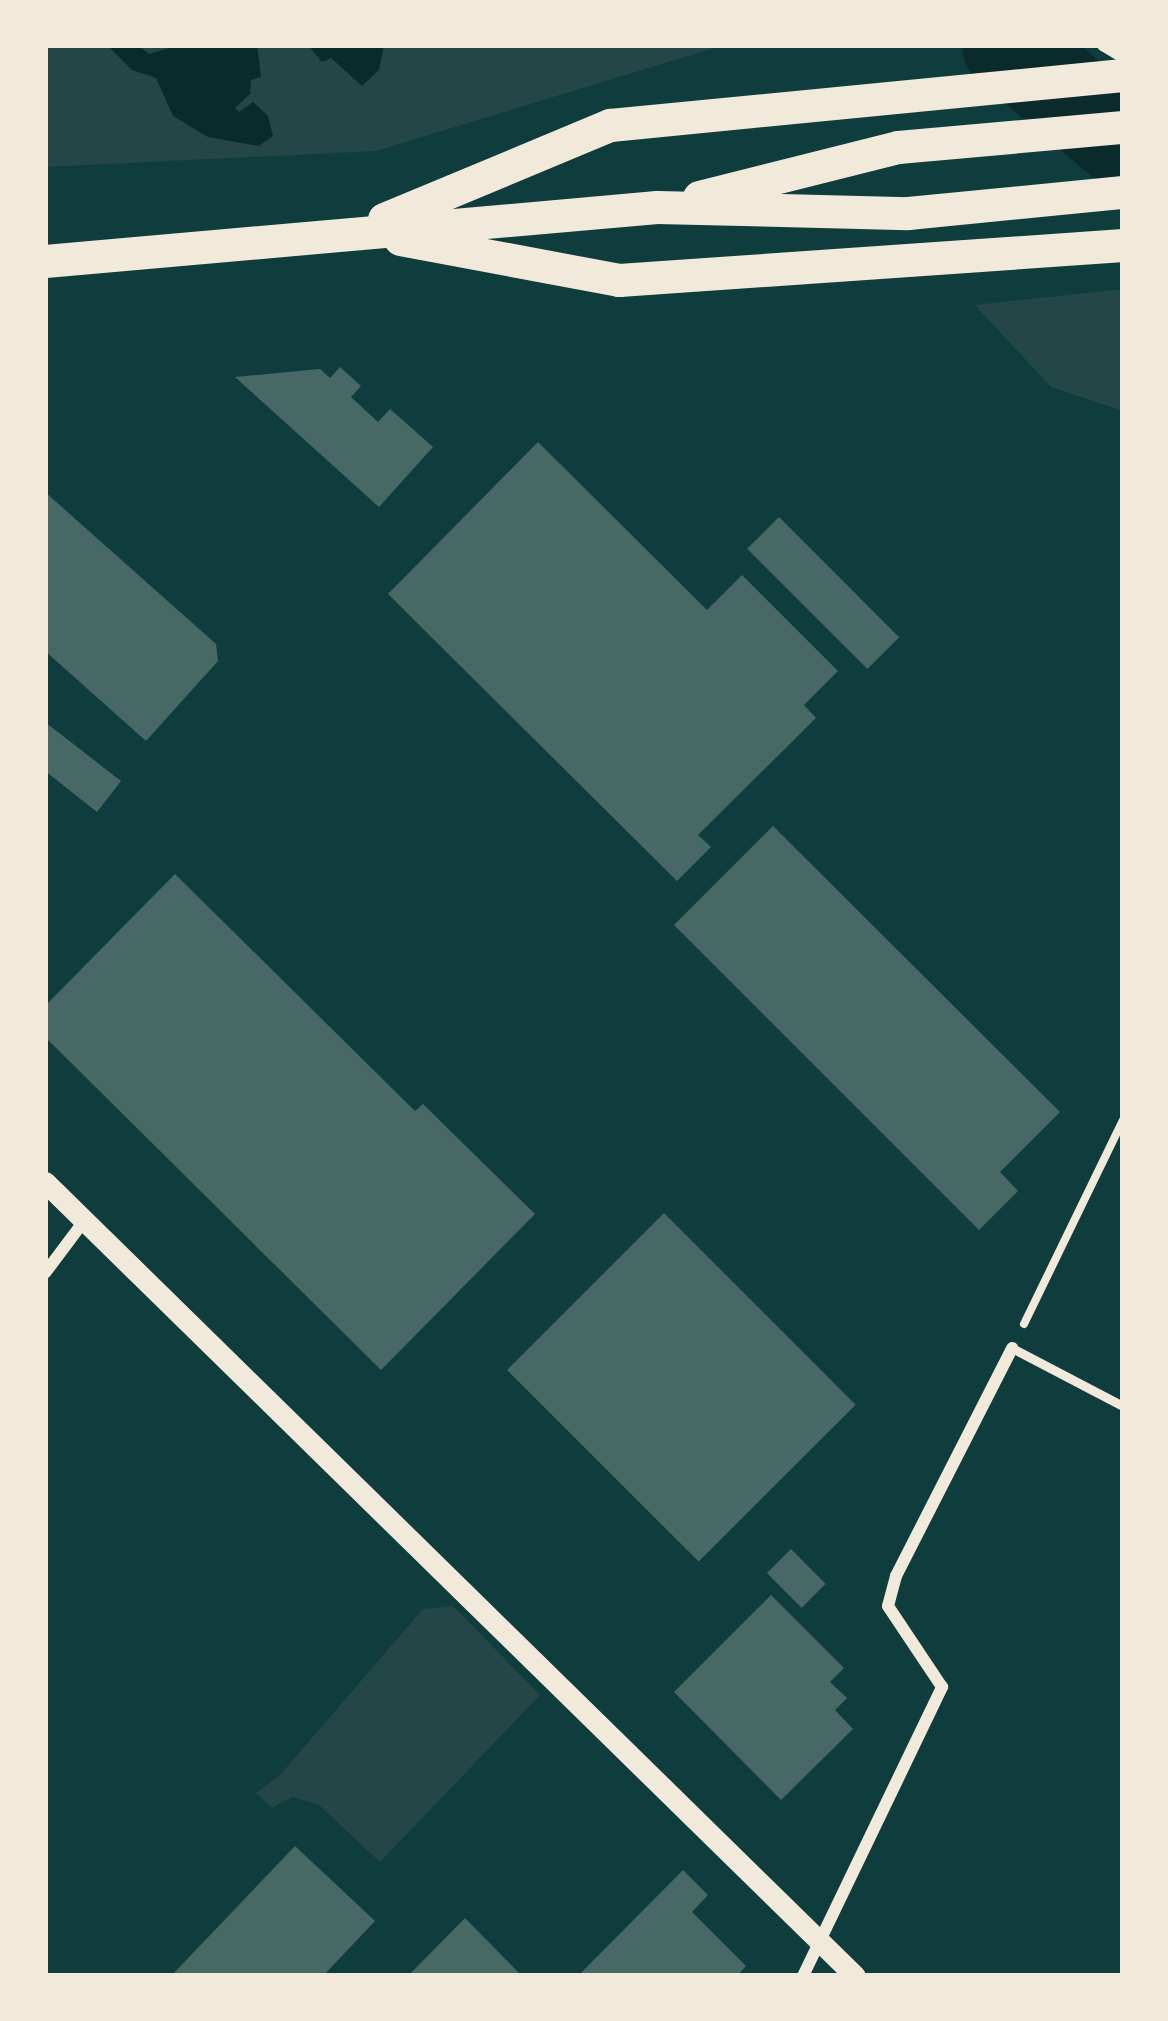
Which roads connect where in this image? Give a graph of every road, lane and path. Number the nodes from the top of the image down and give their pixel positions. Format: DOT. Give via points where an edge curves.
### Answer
graph roads {
  1 [pos="1115,63"];
  2 [pos="1123,127"];
  3 [pos="1123,192"];
  4 [pos="657,207"];
  5 [pos="356,231"];
  6 [pos="1123,245"];
  7 [pos="45,261"];
  8 [pos="1123,1120"];
  9 [pos="45,1182"];
  10 [pos="84,1221"];
  11 [pos="45,1273"];
  12 [pos="1012,1348"];
  13 [pos="1123,1406"];
  14 [pos="821,1943"];
  15 [pos="803,1976"];
  16 [pos="856,1976"];
  1 -- 5 [label="highway" via="610,124"];
  2 -- 4 [label="highway" via="898,147"];
  3 -- 4 [label="highway" via="908,213"];
  4 -- 5 [label="highway"];
  5 -- 6 [label="highway" via="619,280"];
  5 -- 7 [label="highway"];
  8 -- 12 [label="path"];
  9 -- 10 [label="street"];
  10 -- 11 [label="street"];
  10 -- 14 [label="street"];
  12 -- 13 [label="lane"];
  12 -- 14 [label="street" via="896,1576 888,1606 942,1687"];
  14 -- 15 [label="street"];
  14 -- 16 [label="street"];
}
